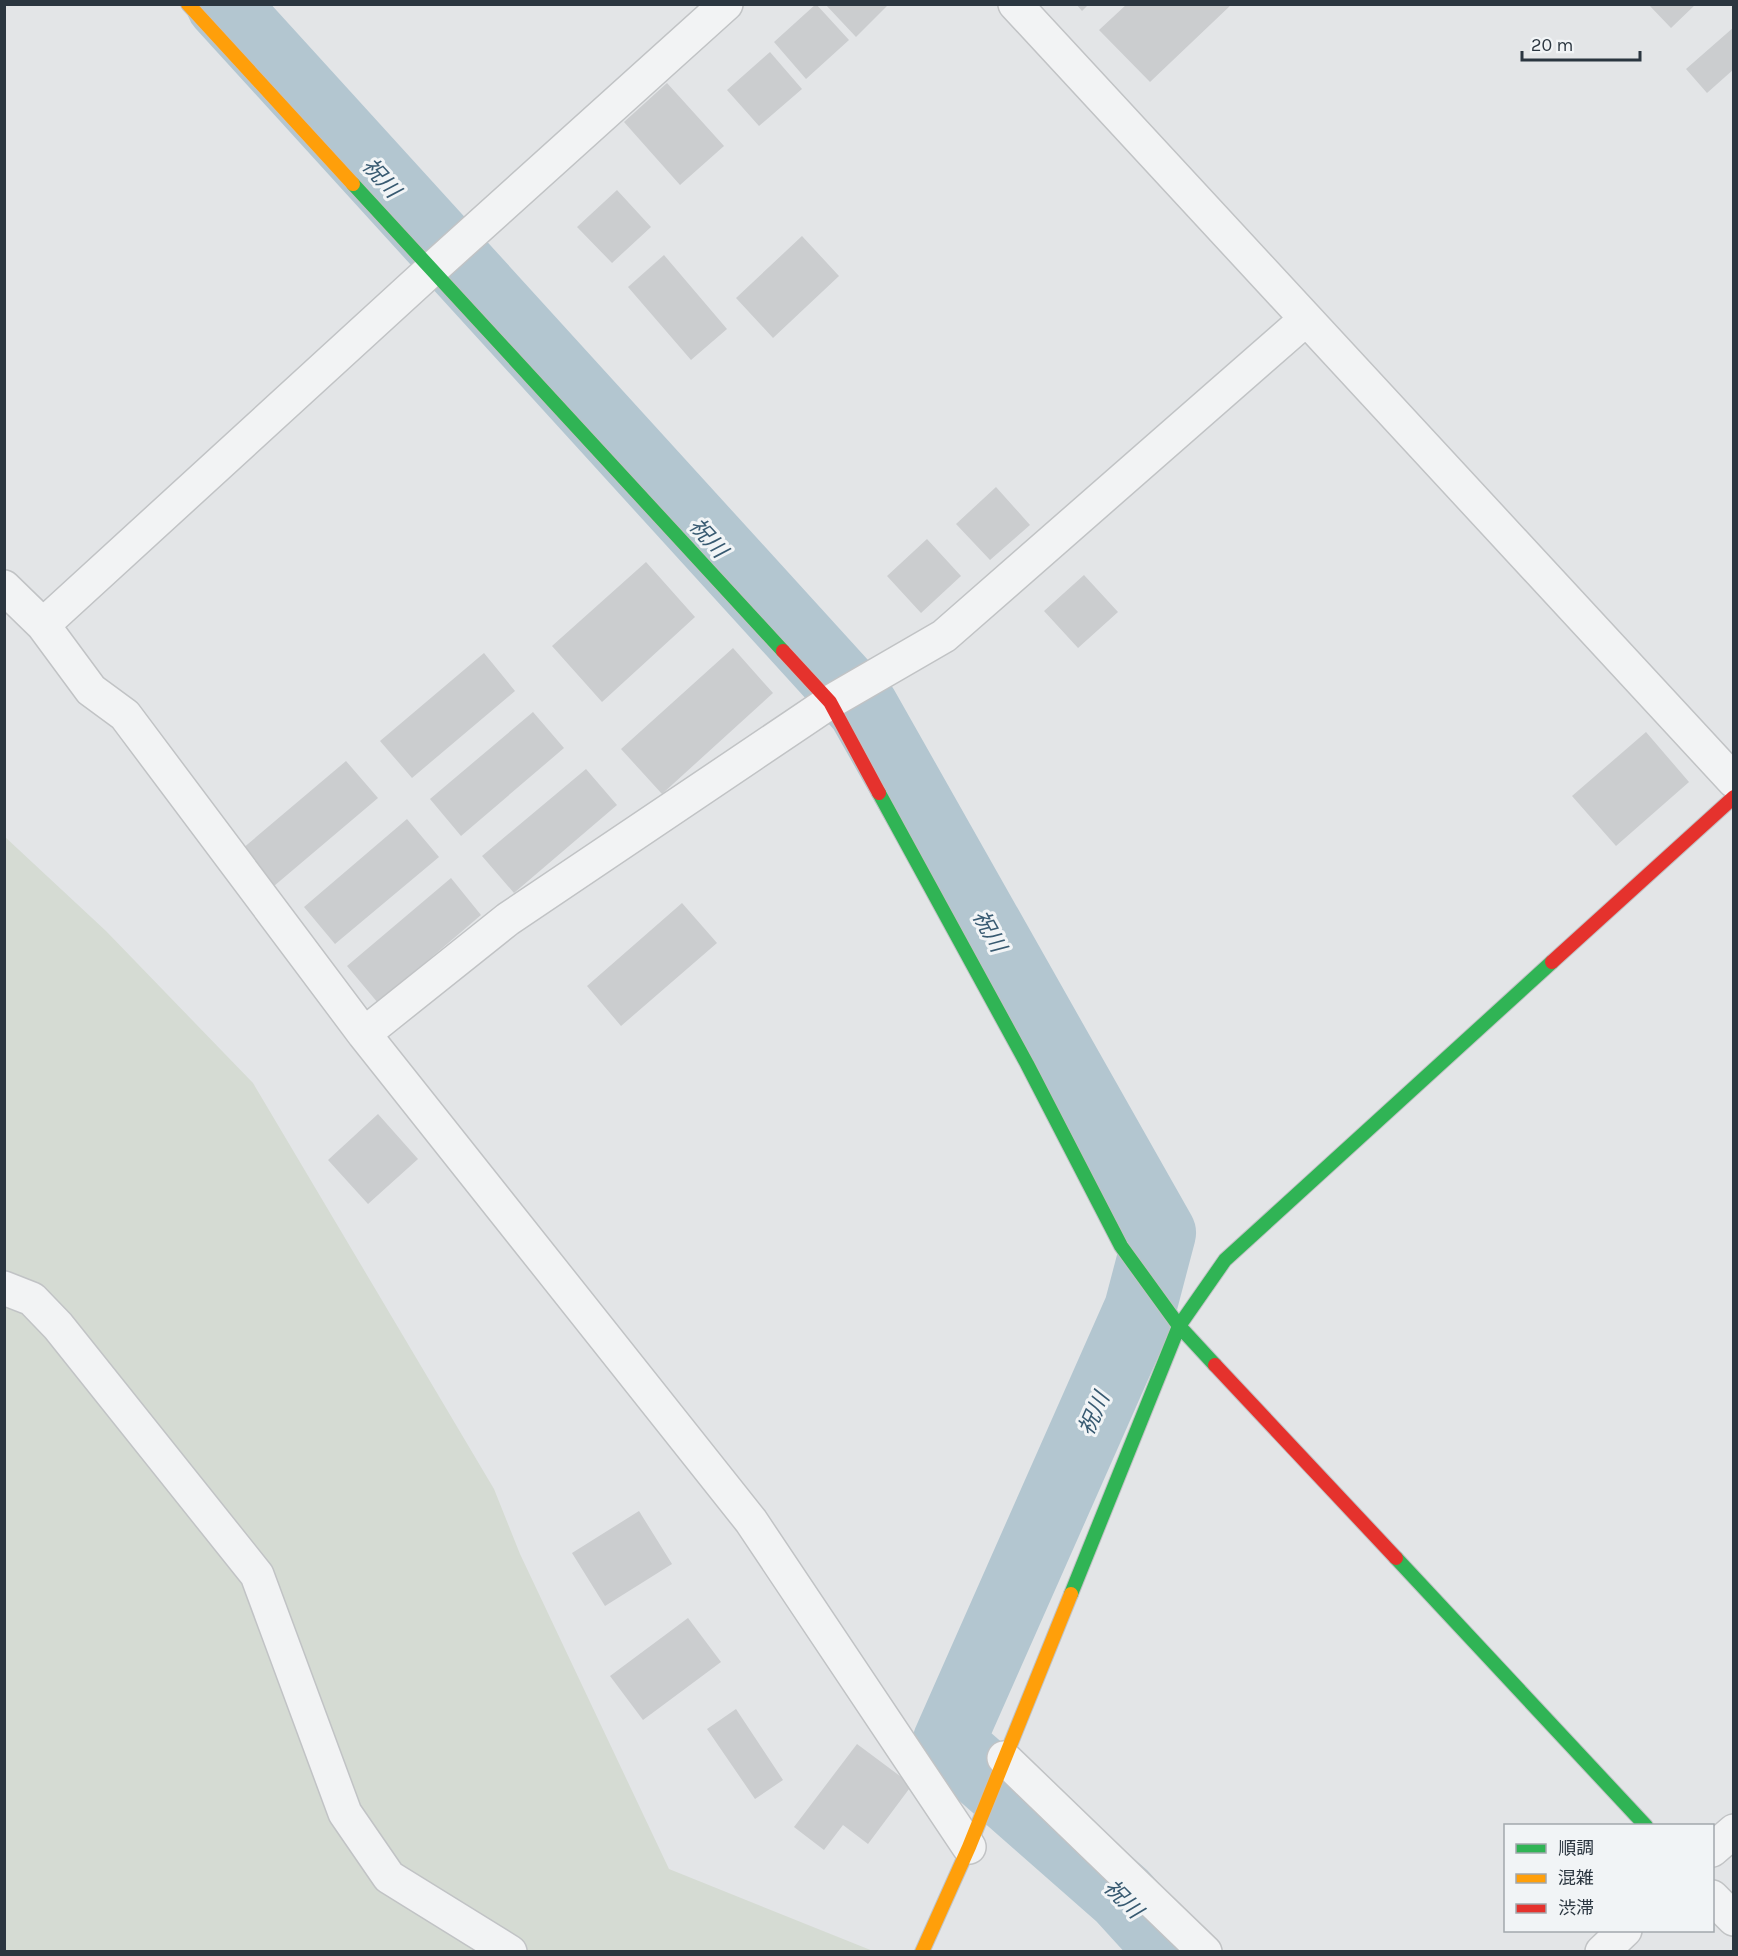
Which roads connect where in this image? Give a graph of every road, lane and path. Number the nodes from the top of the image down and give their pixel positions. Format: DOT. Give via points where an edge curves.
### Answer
graph roads {
  1 [pos="188,4"];
  2 [pos="726,4"];
  3 [pos="1015,4"];
  4 [pos="432,269"];
  5 [pos="1305,320"];
  6 [pos="4,587"];
  7 [pos="43,625"];
  8 [pos="830,702"];
  9 [pos="1734,780"];
  10 [pos="1734,797"];
  11 [pos="364,1034"];
  12 [pos="4,1288"];
  13 [pos="1179,1326"];
  14 [pos="1004,1758"];
  15 [pos="1645,1824"];
  16 [pos="1734,1831"];
  17 [pos="969,1847"];
  18 [pos="1714,1849"];
  19 [pos="1714,1898"];
  20 [pos="1734,1920"];
  21 [pos="1623,1932"];
  22 [pos="510,1952"];
  23 [pos="922,1952"];
  24 [pos="1205,1952"];
  25 [pos="1602,1952"];
  1 -- 4 [label="street"];
  2 -- 4 [label="street"];
  3 -- 5 [label="street"];
  4 -- 7 [label="street"];
  4 -- 8 [label="street"];
  5 -- 8 [label="street" via="944,636"];
  5 -- 9 [label="street"];
  6 -- 7 [label="street"];
  7 -- 11 [label="street" via="91,690 125,715"];
  8 -- 11 [label="street" via="508,920"];
  8 -- 13 [label="street" via="1028,1064 1121,1246"];
  10 -- 13 [label="street" via="1225,1260"];
  11 -- 17 [label="street" via="751,1521"];
  12 -- 22 [label="street" via="32,1299 58,1326 257,1575 345,1813 389,1877"];
  13 -- 14 [label="street"];
  13 -- 15 [label="street"];
  14 -- 17 [label="street"];
  14 -- 24 [label="street"];
  16 -- 18 [label="street"];
  17 -- 23 [label="street"];
  19 -- 20 [label="street"];
  21 -- 25 [label="street"];
}
